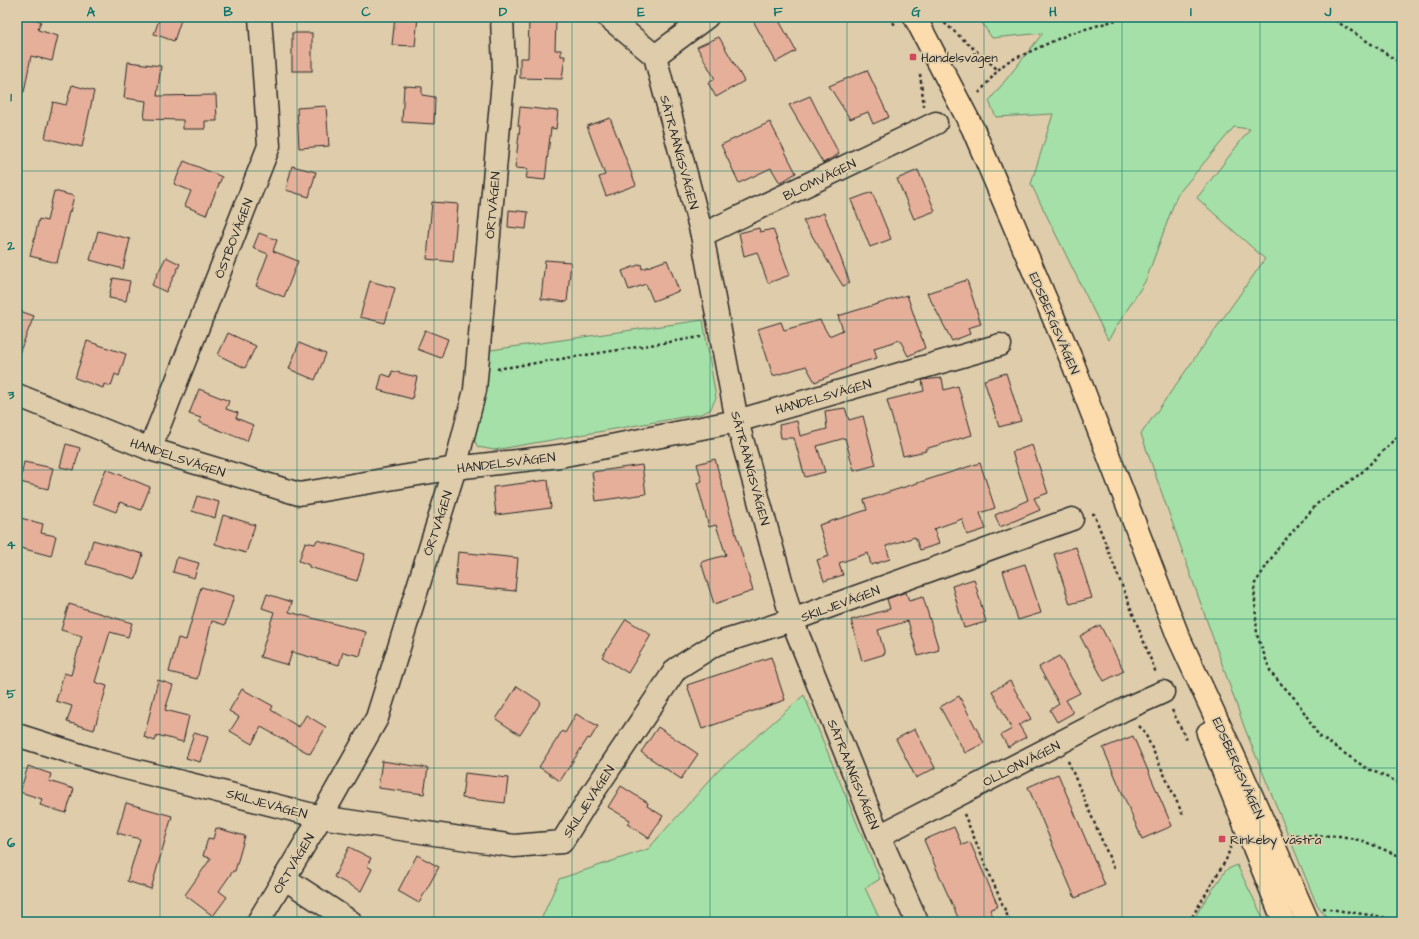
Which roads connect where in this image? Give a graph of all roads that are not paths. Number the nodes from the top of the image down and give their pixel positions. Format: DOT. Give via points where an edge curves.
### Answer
graph roads {
  1 [pos="260,17"];
  2 [pos="502,17"];
  3 [pos="608,17"];
  4 [pos="707,17"];
  5 [pos="915,17"];
  6 [pos="655,56"];
  7 [pos="932,125"];
  8 [pos="702,235"];
  9 [pos="1000,346"];
  10 [pos="17,395"];
  11 [pos="737,421"];
  12 [pos="150,449"];
  13 [pos="454,468"];
  14 [pos="1072,520"];
  15 [pos="792,620"];
  16 [pos="1178,636"];
  17 [pos="1164,692"];
  18 [pos="17,735"];
  19 [pos="320,817"];
  20 [pos="879,836"];
  21 [pos="284,878"];
  22 [pos="258,922"];
  23 [pos="351,922"];
  24 [pos="917,922"];
  25 [pos="1284,922"];
  26 [pos="1308,922"];
  1 -- 12 [label="street, ÖSTBOVÄGEN" via="270,146"];
  2 -- 13 [label="street, ÖRTVÄGEN" via="504,70 477,373 475,390"];
  3 -- 6 [label="street"];
  4 -- 6 [label="street"];
  5 -- 16 [label="main road, EDSBERGSVÄGEN" via="973,129 1069,353"];
  6 -- 8 [label="street, SÄTRAÄNGSVÄGEN"];
  7 -- 8 [label="street, BLOMVÄGEN"];
  8 -- 11 [label="street, SÄTRAÄNGSVÄGEN"];
  9 -- 11 [label="street, HANDELSVÄGEN"];
  10 -- 12 [label="street, HANDELSVÄGEN"];
  11 -- 13 [label="street, HANDELSVÄGEN" via="560,456"];
  11 -- 15 [label="street, SÄTRAÄNGSVÄGEN"];
  12 -- 13 [label="street, HANDELSVÄGEN" via="299,494"];
  13 -- 19 [label="street, ÖRTVÄGEN" via="377,718"];
  14 -- 15 [label="street, SKILJEVÄGEN"];
  15 -- 19 [label="street, SKILJEVÄGEN" via="716,644 676,669 562,842 514,846"];
  15 -- 20 [label="street, SÄTRAÄNGSVÄGEN"];
  16 -- 25 [label="main road, EDSBERGSVÄGEN" via="1199,708"];
  16 -- 26 [label="main road, EDSBERGSVÄGEN"];
  17 -- 20 [label="street, OLLONVÄGEN" via="1125,709"];
  18 -- 19 [label="street, SKILJEVÄGEN" via="102,762"];
  19 -- 21 [label="street, ÖRTVÄGEN"];
  20 -- 24 [label="street, SÄTRAÄNGSVÄGEN"];
  21 -- 22 [label="street, ÖRTVÄGEN"];
  21 -- 23 [label="street"];
}
